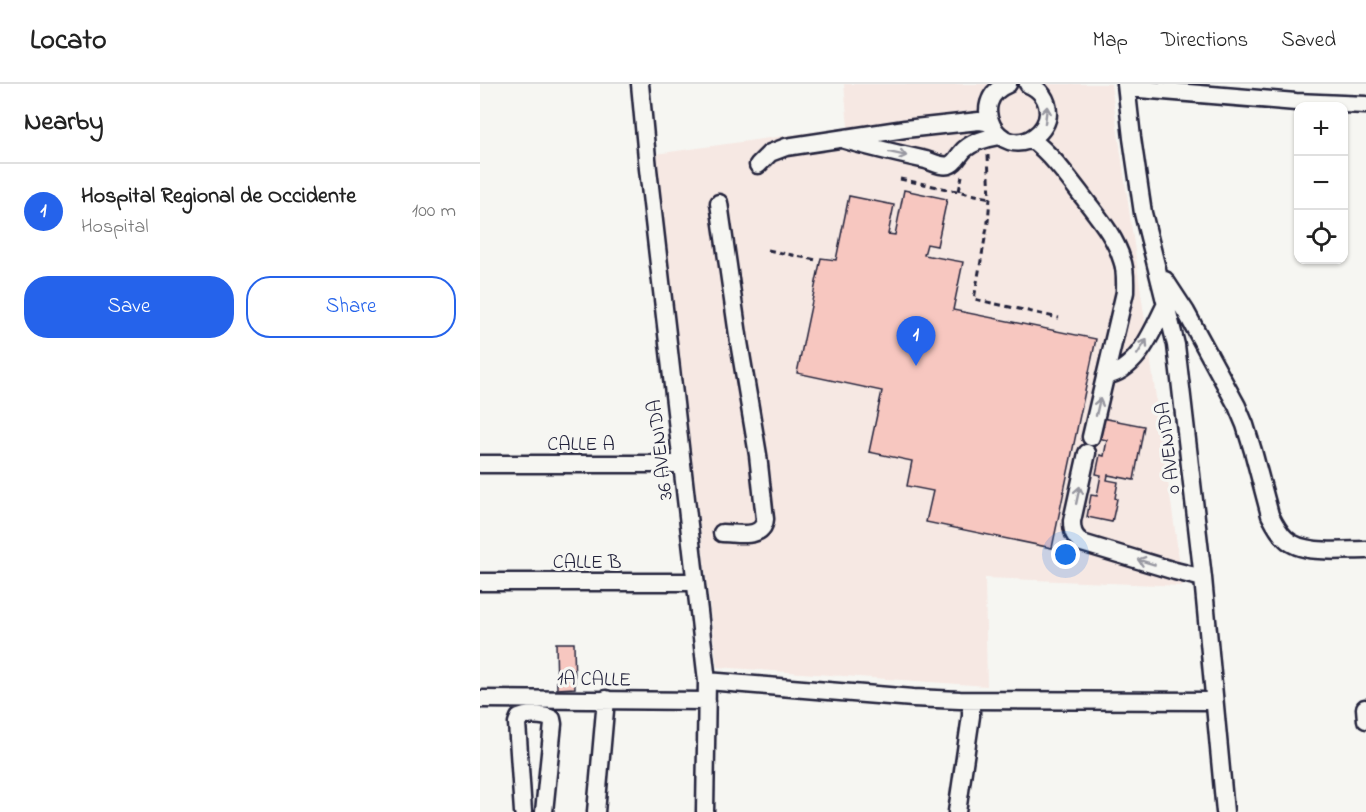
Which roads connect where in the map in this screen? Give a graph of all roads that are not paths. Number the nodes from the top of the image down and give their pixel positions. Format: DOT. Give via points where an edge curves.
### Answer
graph roads {
  1 [pos="640,84"];
  2 [pos="1028,84"];
  3 [pos="1005,85"];
  4 [pos="1127,86"];
  5 [pos="1366,105"];
  6 [pos="992,132"];
  7 [pos="842,139"];
  8 [pos="1031,139"];
  9 [pos="758,165"];
  10 [pos="719,203"];
  11 [pos="1158,269"];
  12 [pos="1166,303"];
  13 [pos="1105,376"];
  14 [pos="480,464"];
  15 [pos="682,464"];
  16 [pos="722,533"];
  17 [pos="1366,550"];
  18 [pos="1203,578"];
  19 [pos="480,582"];
  20 [pos="695,582"];
  21 [pos="707,681"];
  22 [pos="480,699"];
  23 [pos="606,699"];
  24 [pos="971,700"];
  25 [pos="706,701"];
  26 [pos="1214,701"];
  27 [pos="523,812"];
  28 [pos="544,812"];
  29 [pos="596,812"];
  30 [pos="705,812"];
  31 [pos="957,812"];
  32 [pos="1225,812"];
  1 -- 15 [label="street, 36 AVENIDA"];
  8 -- 2 [label="street, one-way" via="1039,133 1048,114 1042,95"];
  3 -- 6 [label="street" via="996,91 988,106"];
  4 -- 5 [label="street"];
  4 -- 11 [label="street, 0 AVENIDA" via="1143,213"];
  6 -- 7 [label="street" via="979,121"];
  7 -- 6 [label="street, one-way" via="949,165 963,150"];
  6 -- 8 [label="street" via="1014,142"];
  7 -- 9 [label="street" via="786,147 770,153"];
  8 -- 13 [label="street" via="1059,165 1105,226 1123,261 1125,292"];
  10 -- 16 [label="street" via="765,519 758,532"];
  11 -- 12 [label="street, 0 AVENIDA"];
  11 -- 17 [label="street" via="1237,406 1277,528 1294,545 1306,548"];
  13 -- 12 [label="street, one-way" via="1118,373 1136,356"];
  12 -- 18 [label="street, 0 AVENIDA" via="1176,345"];
  18 -- 13 [label="street, one-way" via="1075,538 1072,521"];
  14 -- 15 [label="street, CALLE A"];
  15 -- 20 [label="street, 36 AVENIDA"];
  18 -- 26 [label="street, 0 AVENIDA"];
  19 -- 20 [label="street, CALLE B"];
  20 -- 21 [label="street, 36 AVENIDA"];
  21 -- 24 [label="street"];
  21 -- 25 [label="street, 36 AVENIDA"];
  22 -- 23 [label="street, 1A CALLE"];
  23 -- 25 [label="street, 1A CALLE"];
  23 -- 29 [label="street"];
  24 -- 26 [label="street"];
  24 -- 31 [label="street"];
  25 -- 30 [label="street, 36 AVENIDA"];
  26 -- 32 [label="street, 0 AVENIDA"];
  27 -- 28 [label="street" via="517,723 523,716 552,719"];
}
